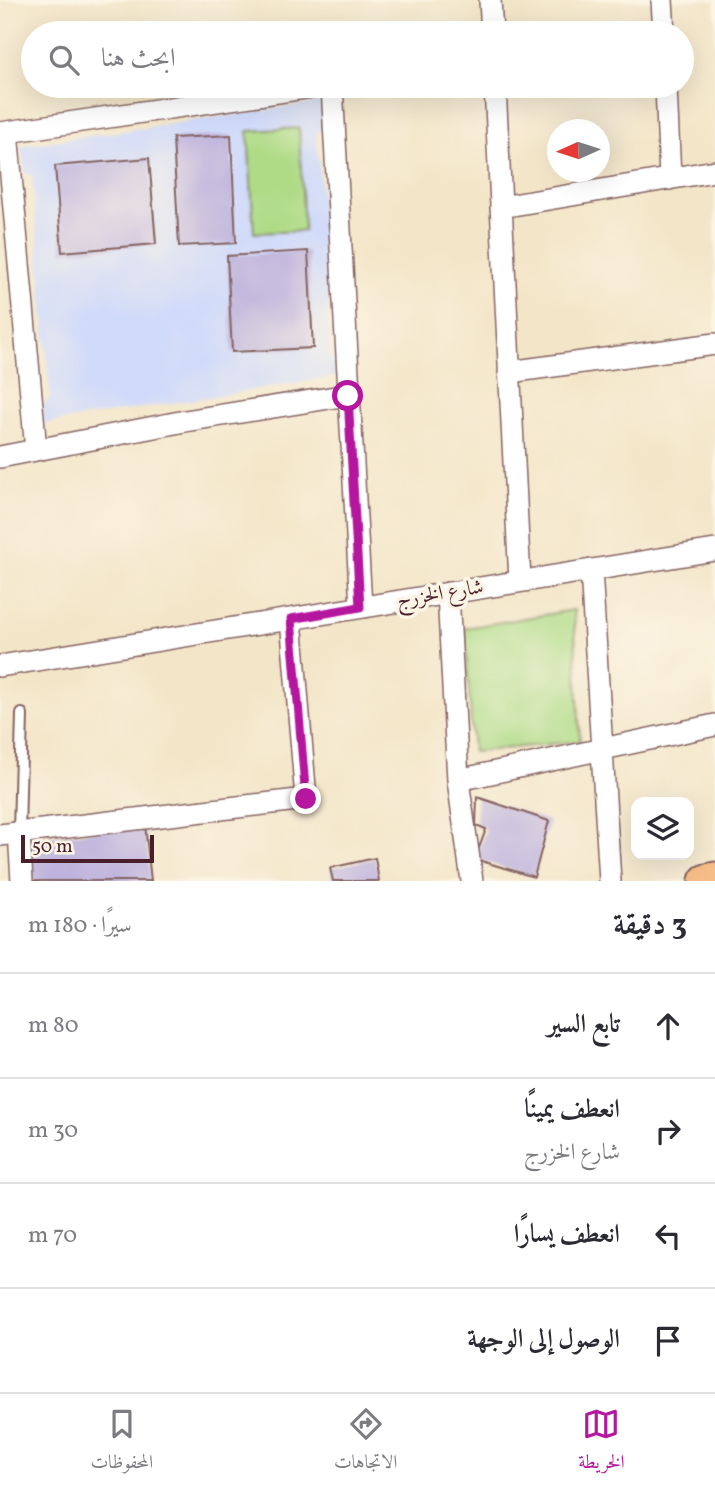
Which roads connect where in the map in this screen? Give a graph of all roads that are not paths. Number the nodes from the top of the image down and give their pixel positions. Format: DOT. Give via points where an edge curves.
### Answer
graph roads {
  1 [pos="490,0"];
  2 [pos="662,0"];
  3 [pos="491,21"];
  4 [pos="663,21"];
  5 [pos="239,98"];
  6 [pos="333,98"];
  7 [pos="496,98"];
  8 [pos="667,98"];
  9 [pos="4,133"];
  10 [pos="715,171"];
  11 [pos="670,178"];
  12 [pos="501,207"];
  13 [pos="715,344"];
  14 [pos="509,372"];
  15 [pos="348,396"];
  16 [pos="36,450"];
  17 [pos="0,457"];
  18 [pos="715,550"];
  19 [pos="591,570"];
  20 [pos="520,581"];
  21 [pos="448,593"];
  22 [pos="360,607"];
  23 [pos="291,619"];
  24 [pos="0,666"];
  25 [pos="22,714"];
  26 [pos="715,725"];
  27 [pos="602,749"];
  28 [pos="458,780"];
  29 [pos="9,833"];
  30 [pos="715,879"];
  31 [pos="22,881"];
  32 [pos="472,881"];
  33 [pos="610,881"];
  34 [pos="706,881"];
  1 -- 3 [label="street"];
  2 -- 4 [label="street"];
  5 -- 9 [label="street"];
  6 -- 15 [label="street"];
  7 -- 12 [label="street"];
  8 -- 11 [label="street"];
  9 -- 16 [label="street"];
  10 -- 11 [label="street"];
  11 -- 12 [label="street"];
  12 -- 14 [label="street"];
  13 -- 14 [label="street"];
  14 -- 20 [label="street"];
  15 -- 16 [label="street"];
  15 -- 22 [label="street"];
  16 -- 17 [label="street"];
  18 -- 19 [label="street, شارع الخزرج"];
  19 -- 20 [label="street, شارع الخزرج"];
  19 -- 27 [label="street"];
  20 -- 21 [label="street, شارع الخزرج"];
  21 -- 22 [label="street, شارع الخزرج"];
  21 -- 28 [label="street"];
  22 -- 23 [label="street, شارع الخزرج"];
  23 -- 24 [label="street, شارع الخزرج"];
  23 -- 29 [label="street" via="306,799"];
  25 -- 29 [label="lane"];
  26 -- 27 [label="street"];
  27 -- 28 [label="street"];
  27 -- 33 [label="street"];
  28 -- 32 [label="street"];
  29 -- 31 [label="street"];
  30 -- 34 [label="main road"];
}
